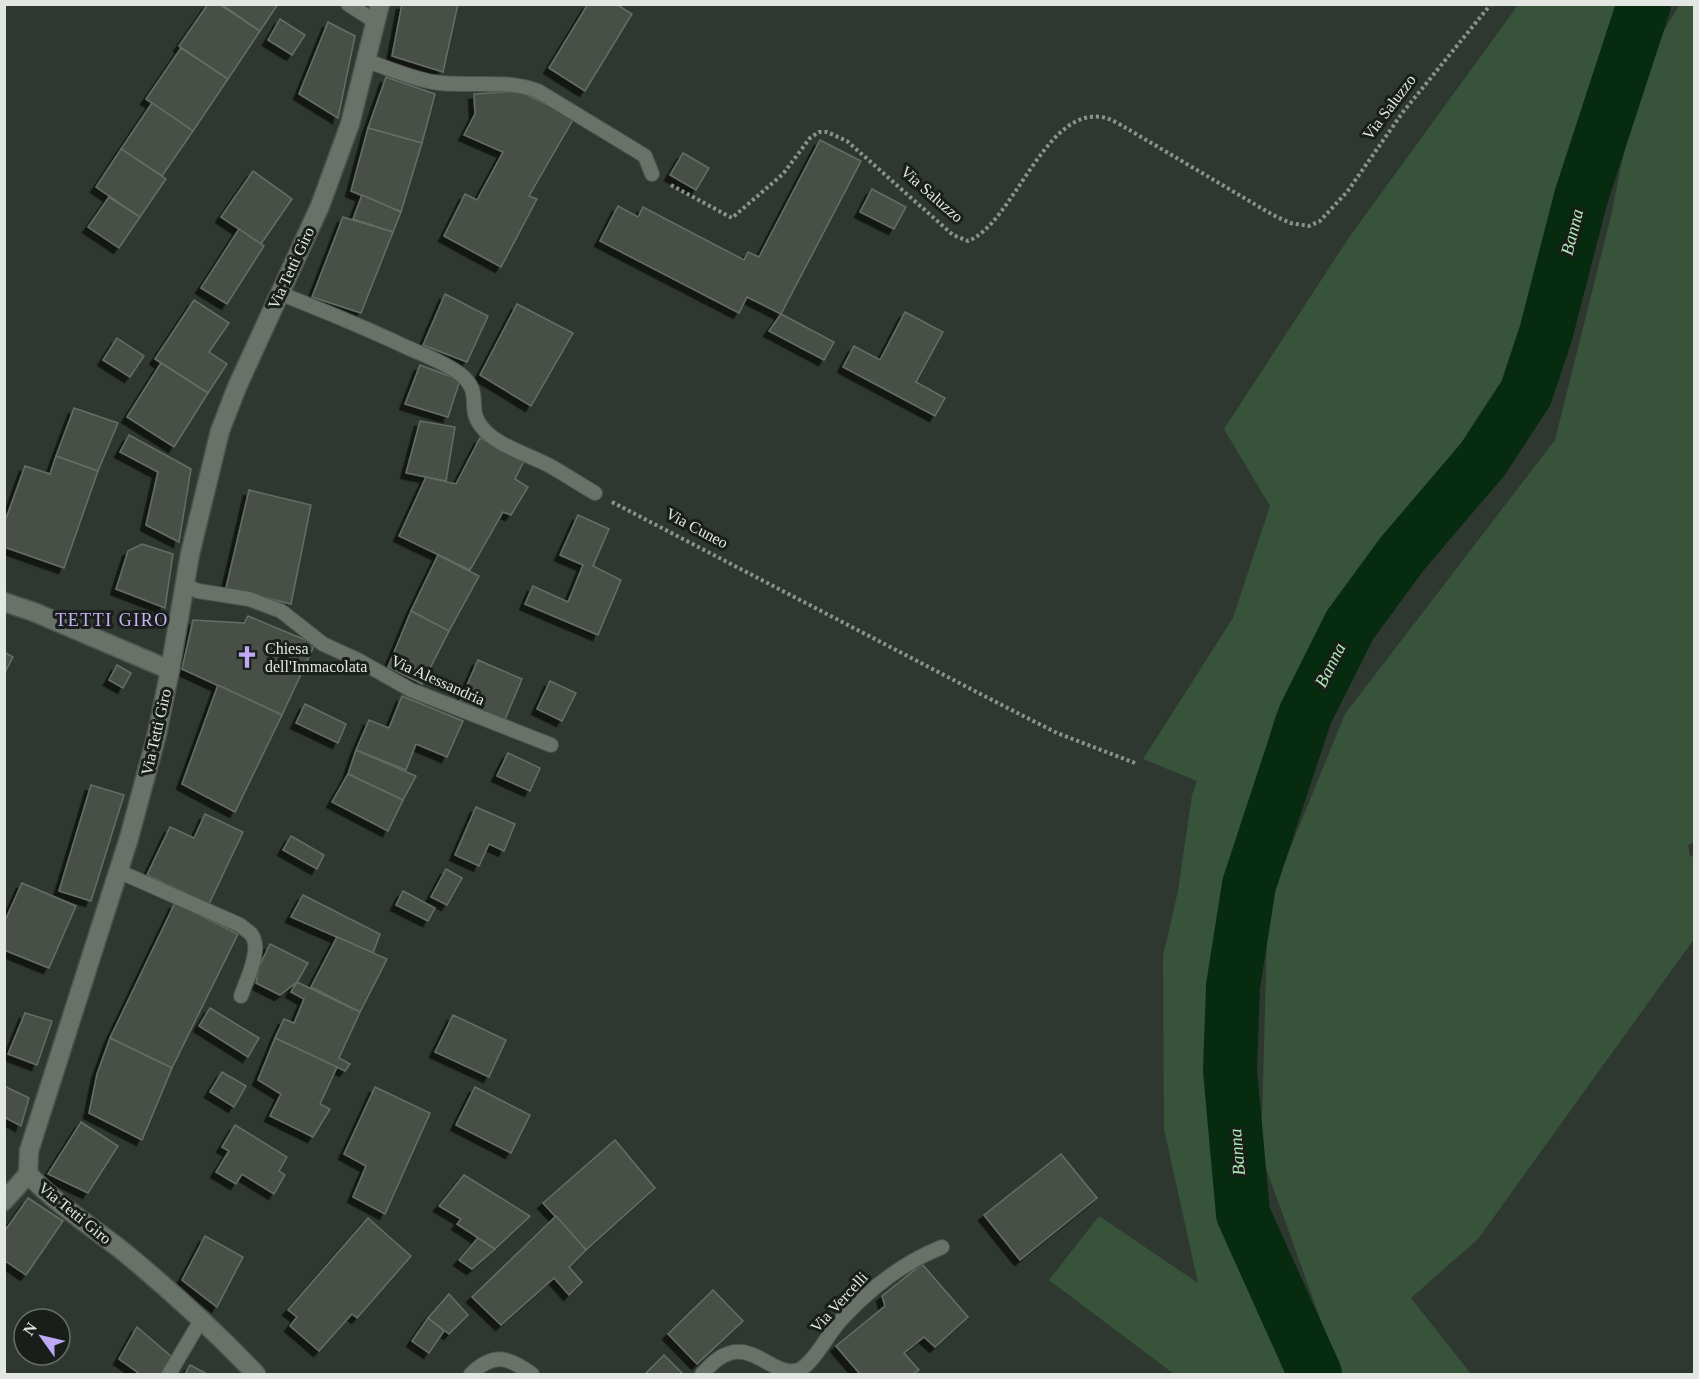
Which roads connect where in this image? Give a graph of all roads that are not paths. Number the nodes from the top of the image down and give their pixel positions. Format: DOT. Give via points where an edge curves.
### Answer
graph roads {
  1 [pos="348,4"];
  2 [pos="378,13"];
  3 [pos="367,61"];
  4 [pos="652,174"];
  5 [pos="279,293"];
  6 [pos="595,493"];
  7 [pos="186,586"];
  8 [pos="4,602"];
  9 [pos="170,670"];
  10 [pos="550,745"];
  11 [pos="118,871"];
  12 [pos="241,996"];
  13 [pos="28,1174"];
  14 [pos="4,1201"];
  15 [pos="942,1247"];
  16 [pos="201,1320"];
  17 [pos="169,1374"];
  18 [pos="256,1374"];
  19 [pos="471,1374"];
  20 [pos="532,1374"];
  21 [pos="702,1374"];
  1 -- 2 [label="lane"];
  2 -- 3 [label="street, Via Tetti Giro"];
  3 -- 4 [label="lane" via="432,82 505,83 538,91 645,156"];
  3 -- 5 [label="street, Via Tetti Giro" via="350,124 320,206"];
  5 -- 6 [label="lane" via="347,319 458,372 469,382 475,394 474,413 491,437"];
  5 -- 7 [label="street, Via Tetti Giro" via="220,431"];
  7 -- 9 [label="street, Via Tetti Giro"];
  7 -- 10 [label="lane, Via Alessandria" via="249,599 281,611 323,644 411,690"];
  8 -- 9 [label="street"];
  9 -- 11 [label="street, Via Tetti Giro" via="157,734"];
  11 -- 12 [label="lane" via="240,925 252,935 255,955"];
  11 -- 13 [label="street, Via Tetti Giro" via="29,1151"];
  13 -- 14 [label="street"];
  13 -- 16 [label="street, Via Tetti Giro"];
  15 -- 21 [label="lane, Via Vercelli" via="885,1278 840,1321 798,1371 779,1369 751,1353 734,1352 719,1358"];
  16 -- 17 [label="lane"];
  16 -- 18 [label="street, Via Tetti Giro"];
  19 -- 20 [label="lane" via="491,1360 503,1358"];
}
